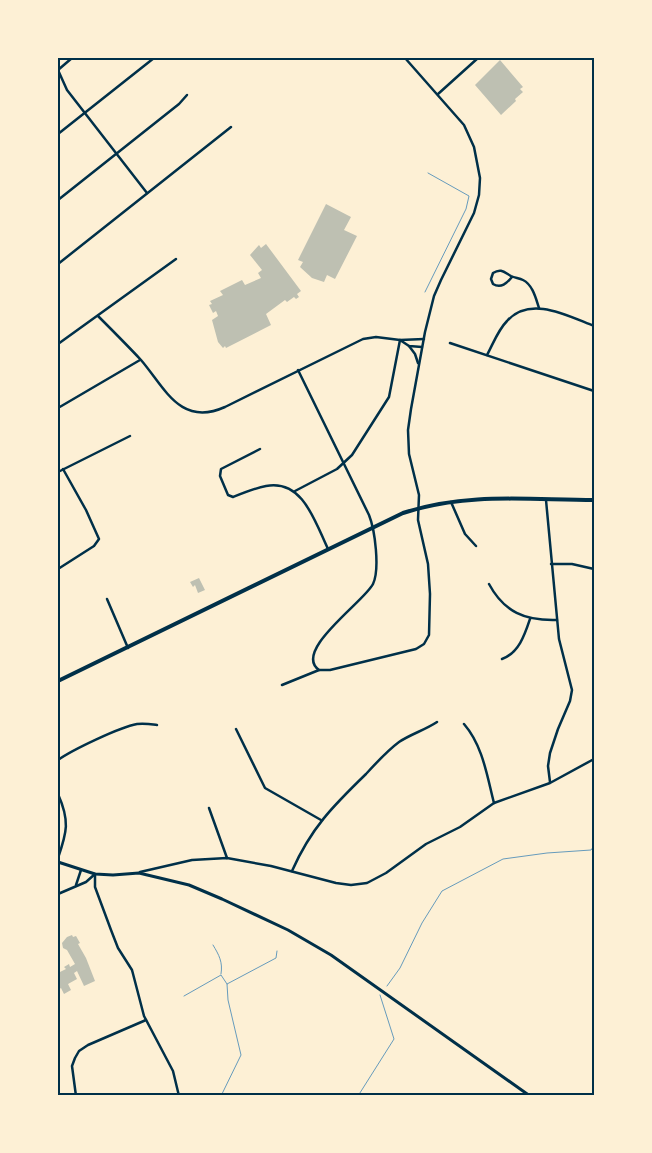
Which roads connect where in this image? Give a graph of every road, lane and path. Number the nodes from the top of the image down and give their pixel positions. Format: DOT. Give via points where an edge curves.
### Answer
graph roads {
  1 [pos="72,58"];
  2 [pos="154,58"];
  3 [pos="405,58"];
  4 [pos="478,58"];
  5 [pos="58,70"];
  6 [pos="438,94"];
  7 [pos="187,95"];
  8 [pos="84,113"];
  9 [pos="231,127"];
  10 [pos="58,134"];
  11 [pos="117,153"];
  12 [pos="147,193"];
  13 [pos="58,200"];
  14 [pos="176,259"];
  15 [pos="58,264"];
  16 [pos="512,277"];
  17 [pos="539,308"];
  18 [pos="98,316"];
  19 [pos="594,326"];
  20 [pos="424,339"];
  21 [pos="400,340"];
  22 [pos="450,343"];
  23 [pos="58,344"];
  24 [pos="409,346"];
  25 [pos="422,348"];
  26 [pos="487,355"];
  27 [pos="140,360"];
  28 [pos="419,364"];
  29 [pos="298,370"];
  30 [pos="594,391"];
  31 [pos="58,408"];
  32 [pos="130,436"];
  33 [pos="260,449"];
  34 [pos="344,463"];
  35 [pos="63,470"];
  36 [pos="58,472"];
  37 [pos="295,491"];
  38 [pos="546,500"];
  39 [pos="594,500"];
  40 [pos="451,501"];
  41 [pos="418,508"];
  42 [pos="373,526"];
  43 [pos="476,546"];
  44 [pos="328,549"];
  45 [pos="551,564"];
  46 [pos="58,569"];
  47 [pos="594,569"];
  48 [pos="488,584"];
  49 [pos="108,598"];
  50 [pos="530,619"];
  51 [pos="557,620"];
  52 [pos="128,648"];
  53 [pos="502,658"];
  54 [pos="319,670"];
  55 [pos="58,681"];
  56 [pos="282,685"];
  57 [pos="436,722"];
  58 [pos="464,724"];
  59 [pos="157,725"];
  60 [pos="236,729"];
  61 [pos="594,759"];
  62 [pos="58,760"];
  63 [pos="550,783"];
  64 [pos="58,794"];
  65 [pos="494,803"];
  66 [pos="209,808"];
  67 [pos="321,820"];
  68 [pos="227,858"];
  69 [pos="58,860"];
  70 [pos="81,870"];
  71 [pos="292,871"];
  72 [pos="136,873"];
  73 [pos="95,874"];
  74 [pos="76,885"];
  75 [pos="58,894"];
  76 [pos="146,1020"];
  77 [pos="76,1096"];
  78 [pos="179,1096"];
  79 [pos="530,1096"];
  1 -- 5 [label="street"];
  2 -- 8 [label="street"];
  3 -- 6 [label="street"];
  4 -- 6 [label="street"];
  5 -- 8 [label="street" via="66,90"];
  6 -- 20 [label="street" via="461,120 471,139 477,158 480,189 472,219 438,286"];
  7 -- 11 [label="street"];
  8 -- 10 [label="street"];
  8 -- 11 [label="street"];
  9 -- 12 [label="street"];
  11 -- 12 [label="street"];
  11 -- 13 [label="street"];
  12 -- 15 [label="street"];
  14 -- 18 [label="street"];
  16 -- 16 [label="street" via="500,286 491,280 493,273 499,270"];
  16 -- 17 [label="street" via="529,285"];
  17 -- 19 [label="street"];
  17 -- 26 [label="street" via="509,319"];
  18 -- 23 [label="street"];
  18 -- 27 [label="street"];
  20 -- 21 [label="street"];
  20 -- 25 [label="street"];
  21 -- 24 [label="street"];
  21 -- 29 [label="street" via="366,338"];
  21 -- 34 [label="street" via="387,401"];
  22 -- 26 [label="street"];
  24 -- 25 [label="street"];
  24 -- 28 [label="street"];
  25 -- 28 [label="street"];
  26 -- 30 [label="street"];
  27 -- 29 [label="street" via="174,402 200,412 219,409"];
  27 -- 31 [label="street"];
  28 -- 41 [label="street" via="408,438 419,495"];
  29 -- 34 [label="street"];
  32 -- 35 [label="street"];
  33 -- 37 [label="street" via="220,472 228,495 233,497 269,485"];
  34 -- 37 [label="street"];
  34 -- 42 [label="street"];
  35 -- 36 [label="street"];
  35 -- 46 [label="street" via="99,539"];
  37 -- 44 [label="street"];
  38 -- 39 [label="main road"];
  38 -- 40 [label="main road"];
  38 -- 45 [label="street"];
  40 -- 41 [label="main road"];
  40 -- 43 [label="street" via="465,534"];
  41 -- 42 [label="main road"];
  41 -- 54 [label="street" via="430,578 427,640 418,648 403,653"];
  42 -- 44 [label="main road"];
  42 -- 54 [label="street" via="374,581 313,652 315,666"];
  44 -- 52 [label="main road"];
  45 -- 47 [label="street"];
  45 -- 51 [label="street"];
  48 -- 50 [label="street" via="505,605"];
  49 -- 52 [label="street"];
  50 -- 51 [label="street"];
  50 -- 53 [label="street" via="519,645 512,654"];
  51 -- 63 [label="street" via="572,694 550,753"];
  52 -- 55 [label="main road"];
  54 -- 56 [label="street"];
  57 -- 67 [label="street" via="395,745 337,800"];
  58 -- 65 [label="street" via="479,746"];
  59 -- 62 [label="street" via="128,726"];
  60 -- 67 [label="street" via="266,789"];
  61 -- 63 [label="street"];
  63 -- 65 [label="street"];
  64 -- 69 [label="street" via="67,825"];
  65 -- 71 [label="street" via="368,882 344,885"];
  66 -- 68 [label="street"];
  67 -- 71 [label="street"];
  68 -- 71 [label="street"];
  68 -- 72 [label="street" via="192,860"];
  69 -- 70 [label="street"];
  70 -- 73 [label="street"];
  70 -- 74 [label="street"];
  72 -- 73 [label="street"];
  72 -- 79 [label="street" via="198,888 309,941"];
  73 -- 74 [label="street"];
  73 -- 76 [label="street" via="100,902 116,944 134,975"];
  74 -- 75 [label="street"];
  76 -- 77 [label="street" via="88,1044 80,1051 72,1066"];
  76 -- 78 [label="street" via="173,1071"];
}
